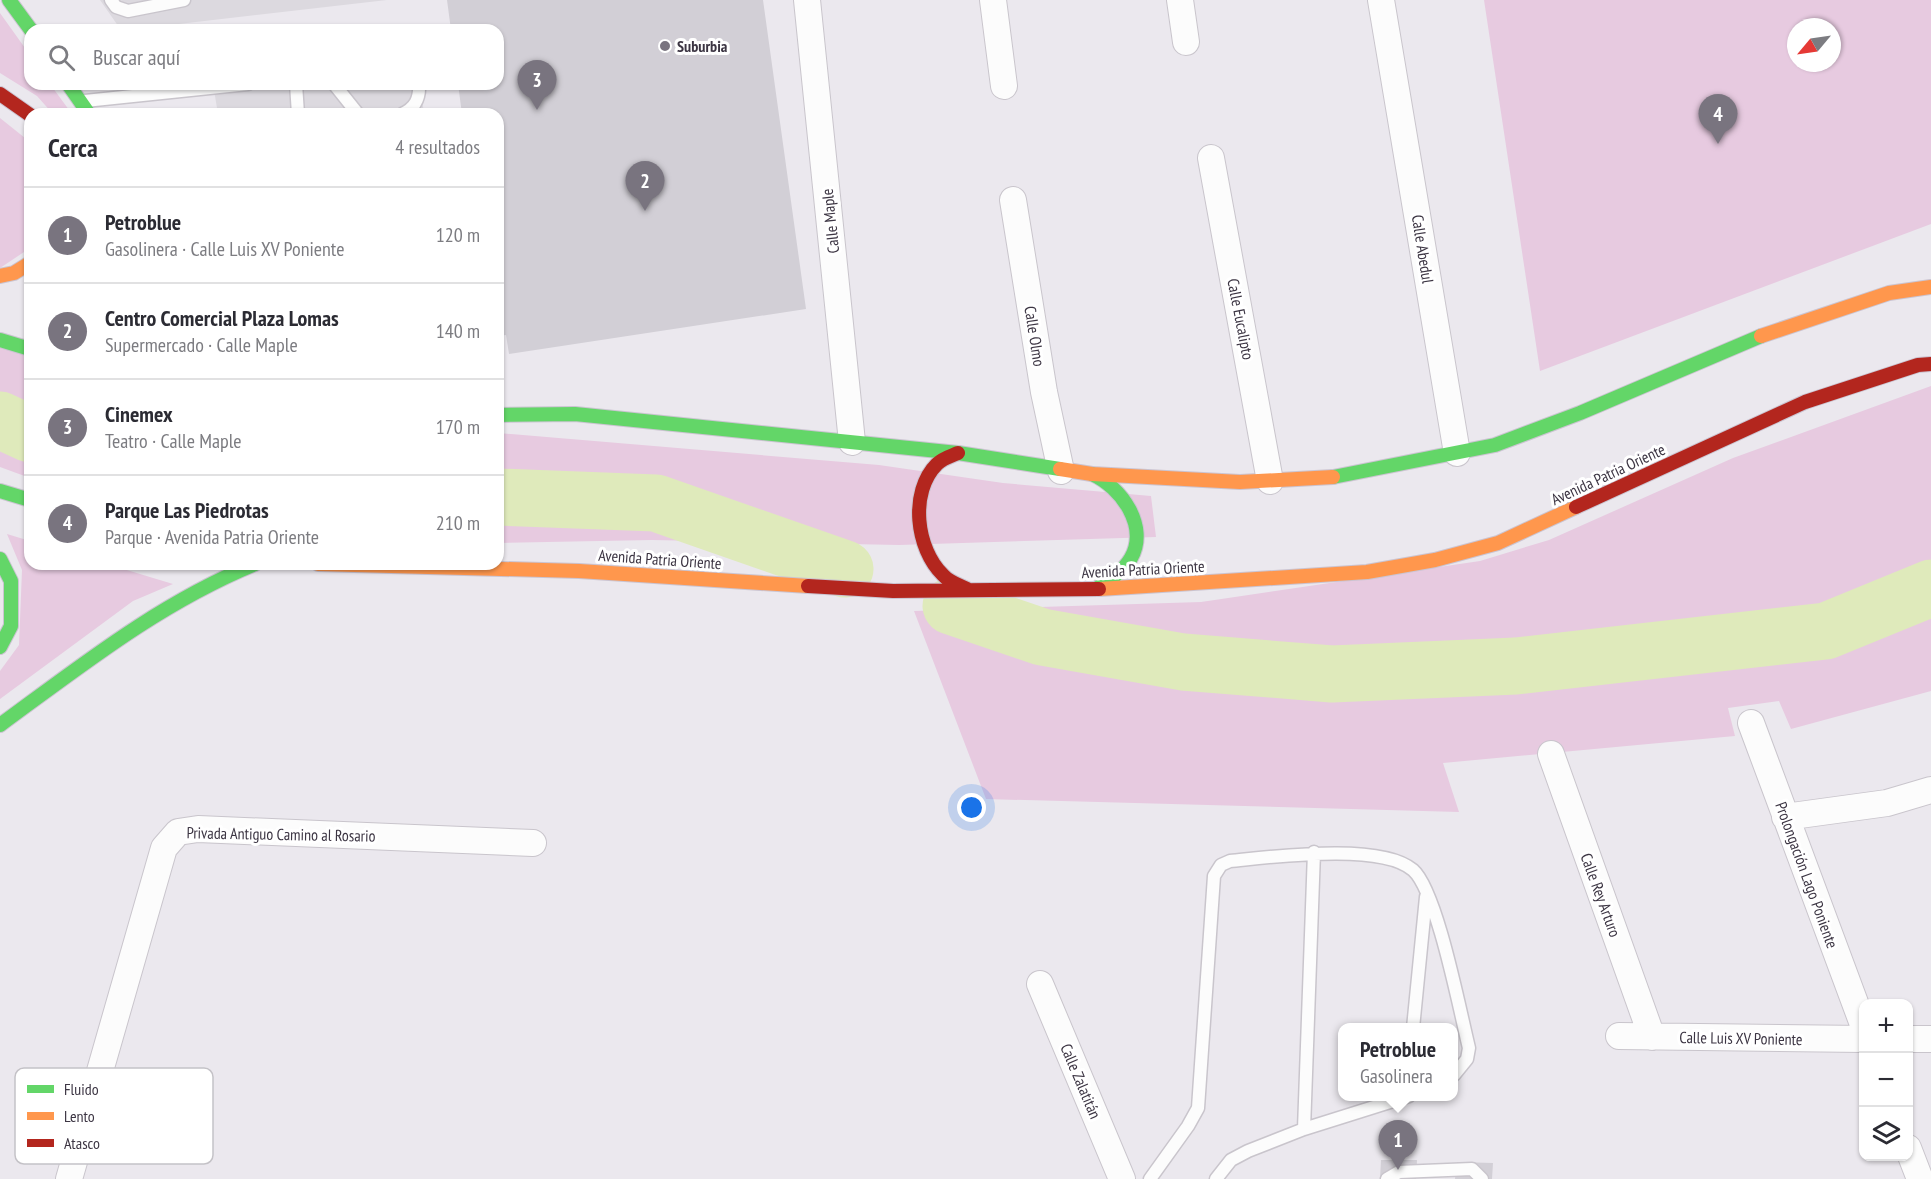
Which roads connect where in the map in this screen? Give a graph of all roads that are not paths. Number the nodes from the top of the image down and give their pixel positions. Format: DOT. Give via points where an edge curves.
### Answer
graph roads {
  1 [pos="9,0"];
  2 [pos="111,0"];
  3 [pos="184,0"];
  4 [pos="807,0"];
  5 [pos="993,0"];
  6 [pos="1180,0"];
  7 [pos="1381,0"];
  8 [pos="27,24"];
  9 [pos="1186,42"];
  10 [pos="1004,86"];
  11 [pos="72,90"];
  12 [pos="192,90"];
  13 [pos="296,90"];
  14 [pos="338,90"];
  15 [pos="419,90"];
  16 [pos="0,94"];
  17 [pos="81,102"];
  18 [pos="85,108"];
  19 [pos="297,108"];
  20 [pos="353,108"];
  21 [pos="412,108"];
  22 [pos="24,112"];
  23 [pos="1211,158"];
  24 [pos="1014,200"];
  25 [pos="24,267"];
  26 [pos="0,276"];
  27 [pos="1931,287"];
  28 [pos="0,339"];
  29 [pos="24,347"];
  30 [pos="1931,364"];
  31 [pos="504,415"];
  32 [pos="852,442"];
  33 [pos="958,453"];
  34 [pos="1457,453"];
  35 [pos="1061,471"];
  36 [pos="1092,474"];
  37 [pos="1270,481"];
  38 [pos="0,492"];
  39 [pos="24,498"];
  40 [pos="0,559"];
  41 [pos="504,569"];
  42 [pos="239,570"];
  43 [pos="1096,589"];
  44 [pos="968,590"];
  45 [pos="0,647"];
  46 [pos="1751,723"];
  47 [pos="0,724"];
  48 [pos="1551,754"];
  49 [pos="1931,790"];
  50 [pos="1785,817"];
  51 [pos="533,843"];
  52 [pos="1314,852"];
  53 [pos="1427,893"];
  54 [pos="1040,984"];
  55 [pos="1859,1016"];
  56 [pos="1414,1023"];
  57 [pos="1619,1036"];
  58 [pos="1652,1037"];
  59 [pos="1859,1039"];
  60 [pos="1913,1039"];
  61 [pos="1931,1039"];
  62 [pos="101,1068"];
  63 [pos="1458,1070"];
  64 [pos="1394,1101"];
  65 [pos="1304,1129"];
  66 [pos="1913,1161"];
  67 [pos="73,1164"];
  68 [pos="69,1179"];
  69 [pos="1122,1179"];
  70 [pos="1150,1179"];
  71 [pos="1216,1179"];
  72 [pos="1387,1179"];
  73 [pos="1482,1179"];
  74 [pos="1920,1179"];
  1 -- 8 [label="street"];
  2 -- 3 [label="lane" via="116,7 128,11"];
  4 -- 32 [label="street, Calle Maple"];
  5 -- 10 [label="street"];
  6 -- 9 [label="street"];
  7 -- 34 [label="street, Calle Abedul"];
  11 -- 17 [label="street"];
  12 -- 17 [label="lane"];
  13 -- 19 [label="lane"];
  14 -- 20 [label="lane"];
  15 -- 21 [label="lane" via="419,98"];
  16 -- 22 [label="street"];
  17 -- 18 [label="street"];
  23 -- 37 [label="street, Calle Eucalipto"];
  24 -- 35 [label="street, Calle Olmo" via="1044,392"];
  25 -- 26 [label="street"];
  27 -- 34 [label="street" via="1889,293 1778,329 1580,413 1495,445"];
  28 -- 29 [label="street"];
  30 -- 43 [label="street, Avenida Patria Oriente" via="1806,402 1498,543 1367,572"];
  31 -- 32 [label="street" via="575,414"];
  32 -- 33 [label="street"];
  33 -- 35 [label="street"];
  33 -- 44 [label="street" via="938,464 927,482 919,521 921,538 932,563 944,578"];
  34 -- 37 [label="street" via="1322,479"];
  35 -- 36 [label="street"];
  36 -- 37 [label="street"];
  36 -- 43 [label="street" via="1112,486 1124,502 1134,521 1136,546 1131,559"];
  38 -- 39 [label="street"];
  40 -- 45 [label="street" via="11,581 11,626"];
  41 -- 44 [label="street, Avenida Patria Oriente" via="894,591"];
  42 -- 47 [label="street" via="175,601"];
  43 -- 44 [label="street, Avenida Patria Oriente"];
  46 -- 50 [label="street, Prolongación Lago Poniente"];
  48 -- 58 [label="street, Calle Rey Arturo"];
  49 -- 50 [label="street" via="1887,803"];
  50 -- 55 [label="street, Prolongación Lago Poniente"];
  51 -- 62 [label="street, Privada Antiguo Camino al Rosario" via="198,829 178,832 164,848"];
  52 -- 53 [label="lane" via="1396,860 1415,872"];
  52 -- 65 [label="lane"];
  52 -- 70 [label="lane" via="1230,861 1221,865 1214,876 1198,1108"];
  53 -- 56 [label="lane"];
  53 -- 63 [label="lane" via="1441,931 1469,1048 1467,1059"];
  54 -- 69 [label="street, Calle Zalatitán"];
  57 -- 58 [label="street, Calle Luis XV Poniente"];
  58 -- 59 [label="street, Calle Luis XV Poniente"];
  60 -- 61 [label="street"];
  64 -- 65 [label="lane"];
  65 -- 71 [label="lane" via="1248,1150 1231,1160"];
  66 -- 74 [label="street"];
  67 -- 68 [label="street, Privada Antiguo Camino al Rosario"];
  72 -- 73 [label="lane" via="1399,1172 1472,1169"];
}
